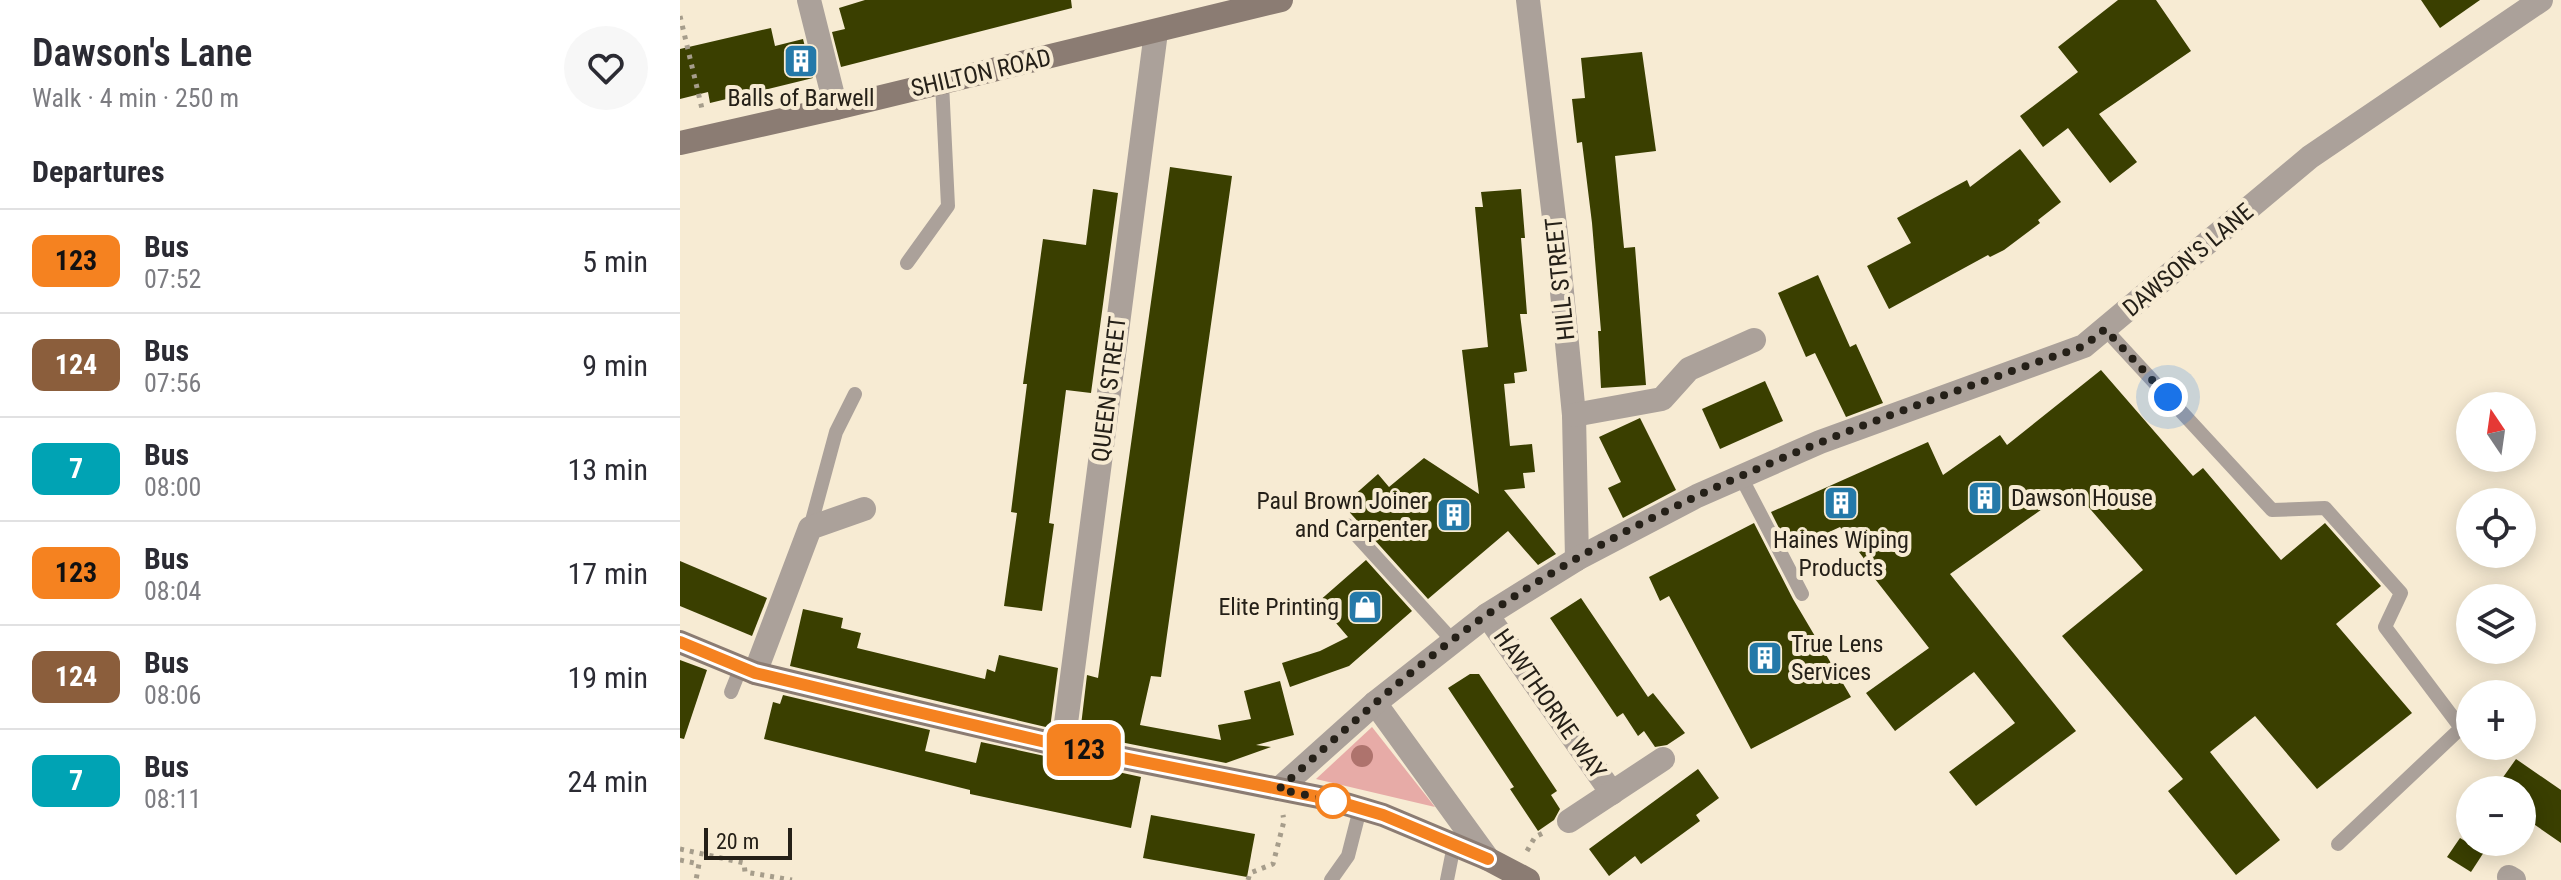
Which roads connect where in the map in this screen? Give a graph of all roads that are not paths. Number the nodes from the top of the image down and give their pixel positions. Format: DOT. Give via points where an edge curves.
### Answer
graph roads {
  1 [pos="809,0"];
  2 [pos="1281,0"];
  3 [pos="1528,0"];
  4 [pos="2541,0"];
  5 [pos="1156,32"];
  6 [pos="942,83"];
  7 [pos="836,108"];
  8 [pos="680,143"];
  9 [pos="907,263"];
  10 [pos="2105,329"];
  11 [pos="1754,340"];
  12 [pos="855,394"];
  13 [pos="1574,415"];
  14 [pos="1741,477"];
  15 [pos="864,509"];
  16 [pos="1347,525"];
  17 [pos="810,528"];
  18 [pos="1577,559"];
  19 [pos="1802,594"];
  20 [pos="1487,615"];
  21 [pos="1453,641"];
  22 [pos="680,642"];
  23 [pos="748,670"];
  24 [pos="731,692"];
  25 [pos="1375,703"];
  26 [pos="1063,746"];
  27 [pos="1663,759"];
  28 [pos="1279,789"];
  29 [pos="1612,793"];
  30 [pos="1360,809"];
  31 [pos="1569,821"];
  32 [pos="2338,844"];
  33 [pos="1454,845"];
  34 [pos="1488,859"];
  35 [pos="1521,876"];
  36 [pos="1331,880"];
  37 [pos="1447,880"];
  1 -- 7 [label="street"];
  2 -- 5 [label="street, SHILTON ROAD"];
  3 -- 13 [label="street, HILL STREET"];
  4 -- 10 [label="street, DAWSON'S LANE" via="2310,157"];
  5 -- 6 [label="street, SHILTON ROAD"];
  5 -- 26 [label="street, QUEEN STREET"];
  6 -- 7 [label="street, SHILTON ROAD"];
  6 -- 9 [label="lane" via="948,206"];
  7 -- 8 [label="street, SHILTON ROAD"];
  10 -- 14 [label="street, DAWSON'S LANE" via="2084,346 1835,436"];
  10 -- 32 [label="lane" via="2272,510 2325,508 2401,593 2385,627 2461,728"];
  11 -- 13 [label="street" via="1689,369 1662,399"];
  12 -- 17 [label="lane" via="836,432"];
  13 -- 18 [label="street, HILL STREET"];
  14 -- 18 [label="street, DAWSON'S LANE"];
  14 -- 19 [label="lane"];
  15 -- 17 [label="street"];
  16 -- 21 [label="lane"];
  17 -- 23 [label="street"];
  18 -- 20 [label="street, DAWSON'S LANE"];
  20 -- 21 [label="street, DAWSON'S LANE"];
  20 -- 29 [label="street, HAWTHORNE WAY"];
  21 -- 25 [label="street, DAWSON'S LANE"];
  22 -- 23 [label="street"];
  23 -- 24 [label="lane"];
  23 -- 26 [label="street"];
  25 -- 28 [label="street, DAWSON'S LANE"];
  25 -- 34 [label="street"];
  26 -- 28 [label="street"];
  27 -- 29 [label="street, HAWTHORNE WAY"];
  28 -- 30 [label="street"];
  29 -- 31 [label="street, HAWTHORNE WAY"];
  30 -- 33 [label="street"];
  30 -- 36 [label="lane" via="1348,856"];
  33 -- 34 [label="street"];
  33 -- 37 [label="lane"];
  34 -- 35 [label="street"];
}
